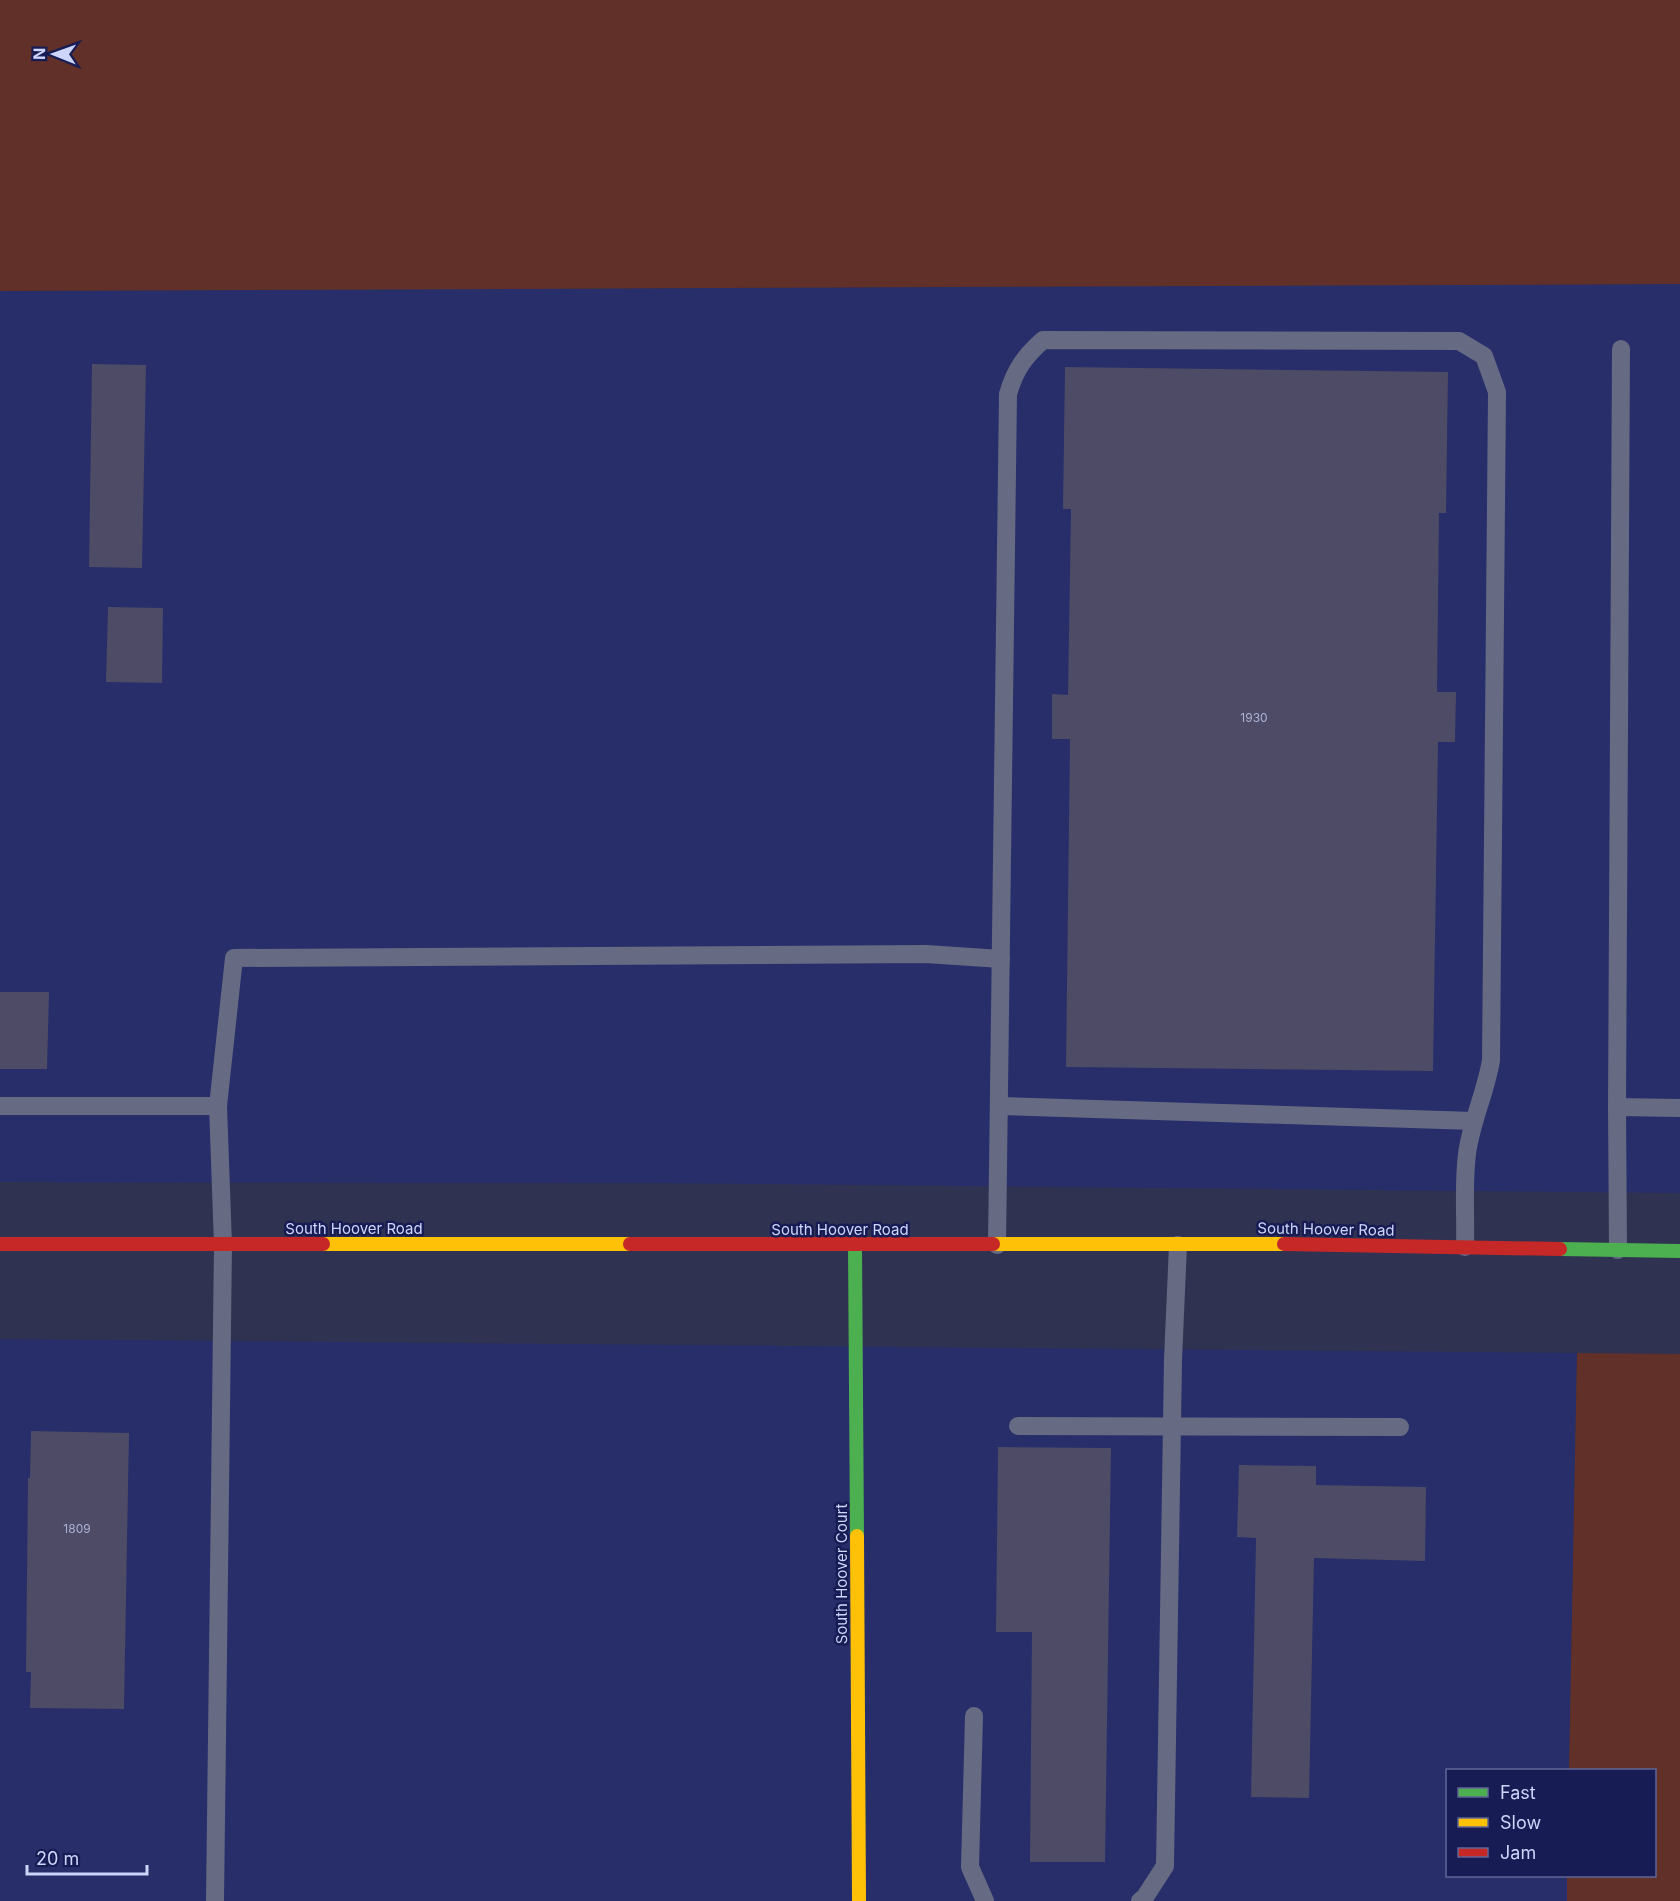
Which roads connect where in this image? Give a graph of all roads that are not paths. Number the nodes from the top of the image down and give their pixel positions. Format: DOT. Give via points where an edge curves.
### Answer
graph roads {
  1 [pos="1621,349"];
  2 [pos="1001,959"];
  3 [pos="0,1106"];
  4 [pos="219,1106"];
  5 [pos="999,1106"];
  6 [pos="1617,1107"];
  7 [pos="1680,1108"];
  8 [pos="1474,1121"];
  9 [pos="0,1244"];
  10 [pos="223,1245"];
  11 [pos="997,1245"];
  12 [pos="1178,1245"];
  13 [pos="855,1246"];
  14 [pos="1466,1247"];
  15 [pos="1618,1250"];
  16 [pos="1680,1251"];
  17 [pos="1018,1426"];
  18 [pos="1172,1426"];
  19 [pos="1400,1427"];
  20 [pos="974,1716"];
  21 [pos="215,1901"];
  22 [pos="859,1901"];
  23 [pos="985,1901"];
  24 [pos="1140,1901"];
  1 -- 6 [label="lane"];
  2 -- 4 [label="lane" via="926,954 234,958"];
  2 -- 5 [label="lane"];
  2 -- 8 [label="lane" via="1008,394 1015,370 1043,340 1459,341 1484,356 1497,392 1491,1060 1487,1086"];
  3 -- 4 [label="lane"];
  4 -- 10 [label="lane"];
  5 -- 8 [label="lane"];
  5 -- 11 [label="lane"];
  6 -- 7 [label="lane"];
  6 -- 15 [label="lane"];
  8 -- 14 [label="lane" via="1466,1155"];
  9 -- 10 [label="street, South Hoover Road"];
  10 -- 13 [label="street, South Hoover Road"];
  10 -- 21 [label="lane"];
  11 -- 12 [label="street, South Hoover Road"];
  11 -- 13 [label="street, South Hoover Road"];
  12 -- 14 [label="street, South Hoover Road"];
  12 -- 18 [label="lane"];
  13 -- 22 [label="street, South Hoover Court"];
  14 -- 15 [label="street, South Hoover Road"];
  15 -- 16 [label="street, South Hoover Road"];
  17 -- 18 [label="lane"];
  18 -- 19 [label="lane"];
  18 -- 24 [label="lane" via="1165,1866"];
  20 -- 23 [label="lane" via="970,1867"];
}
